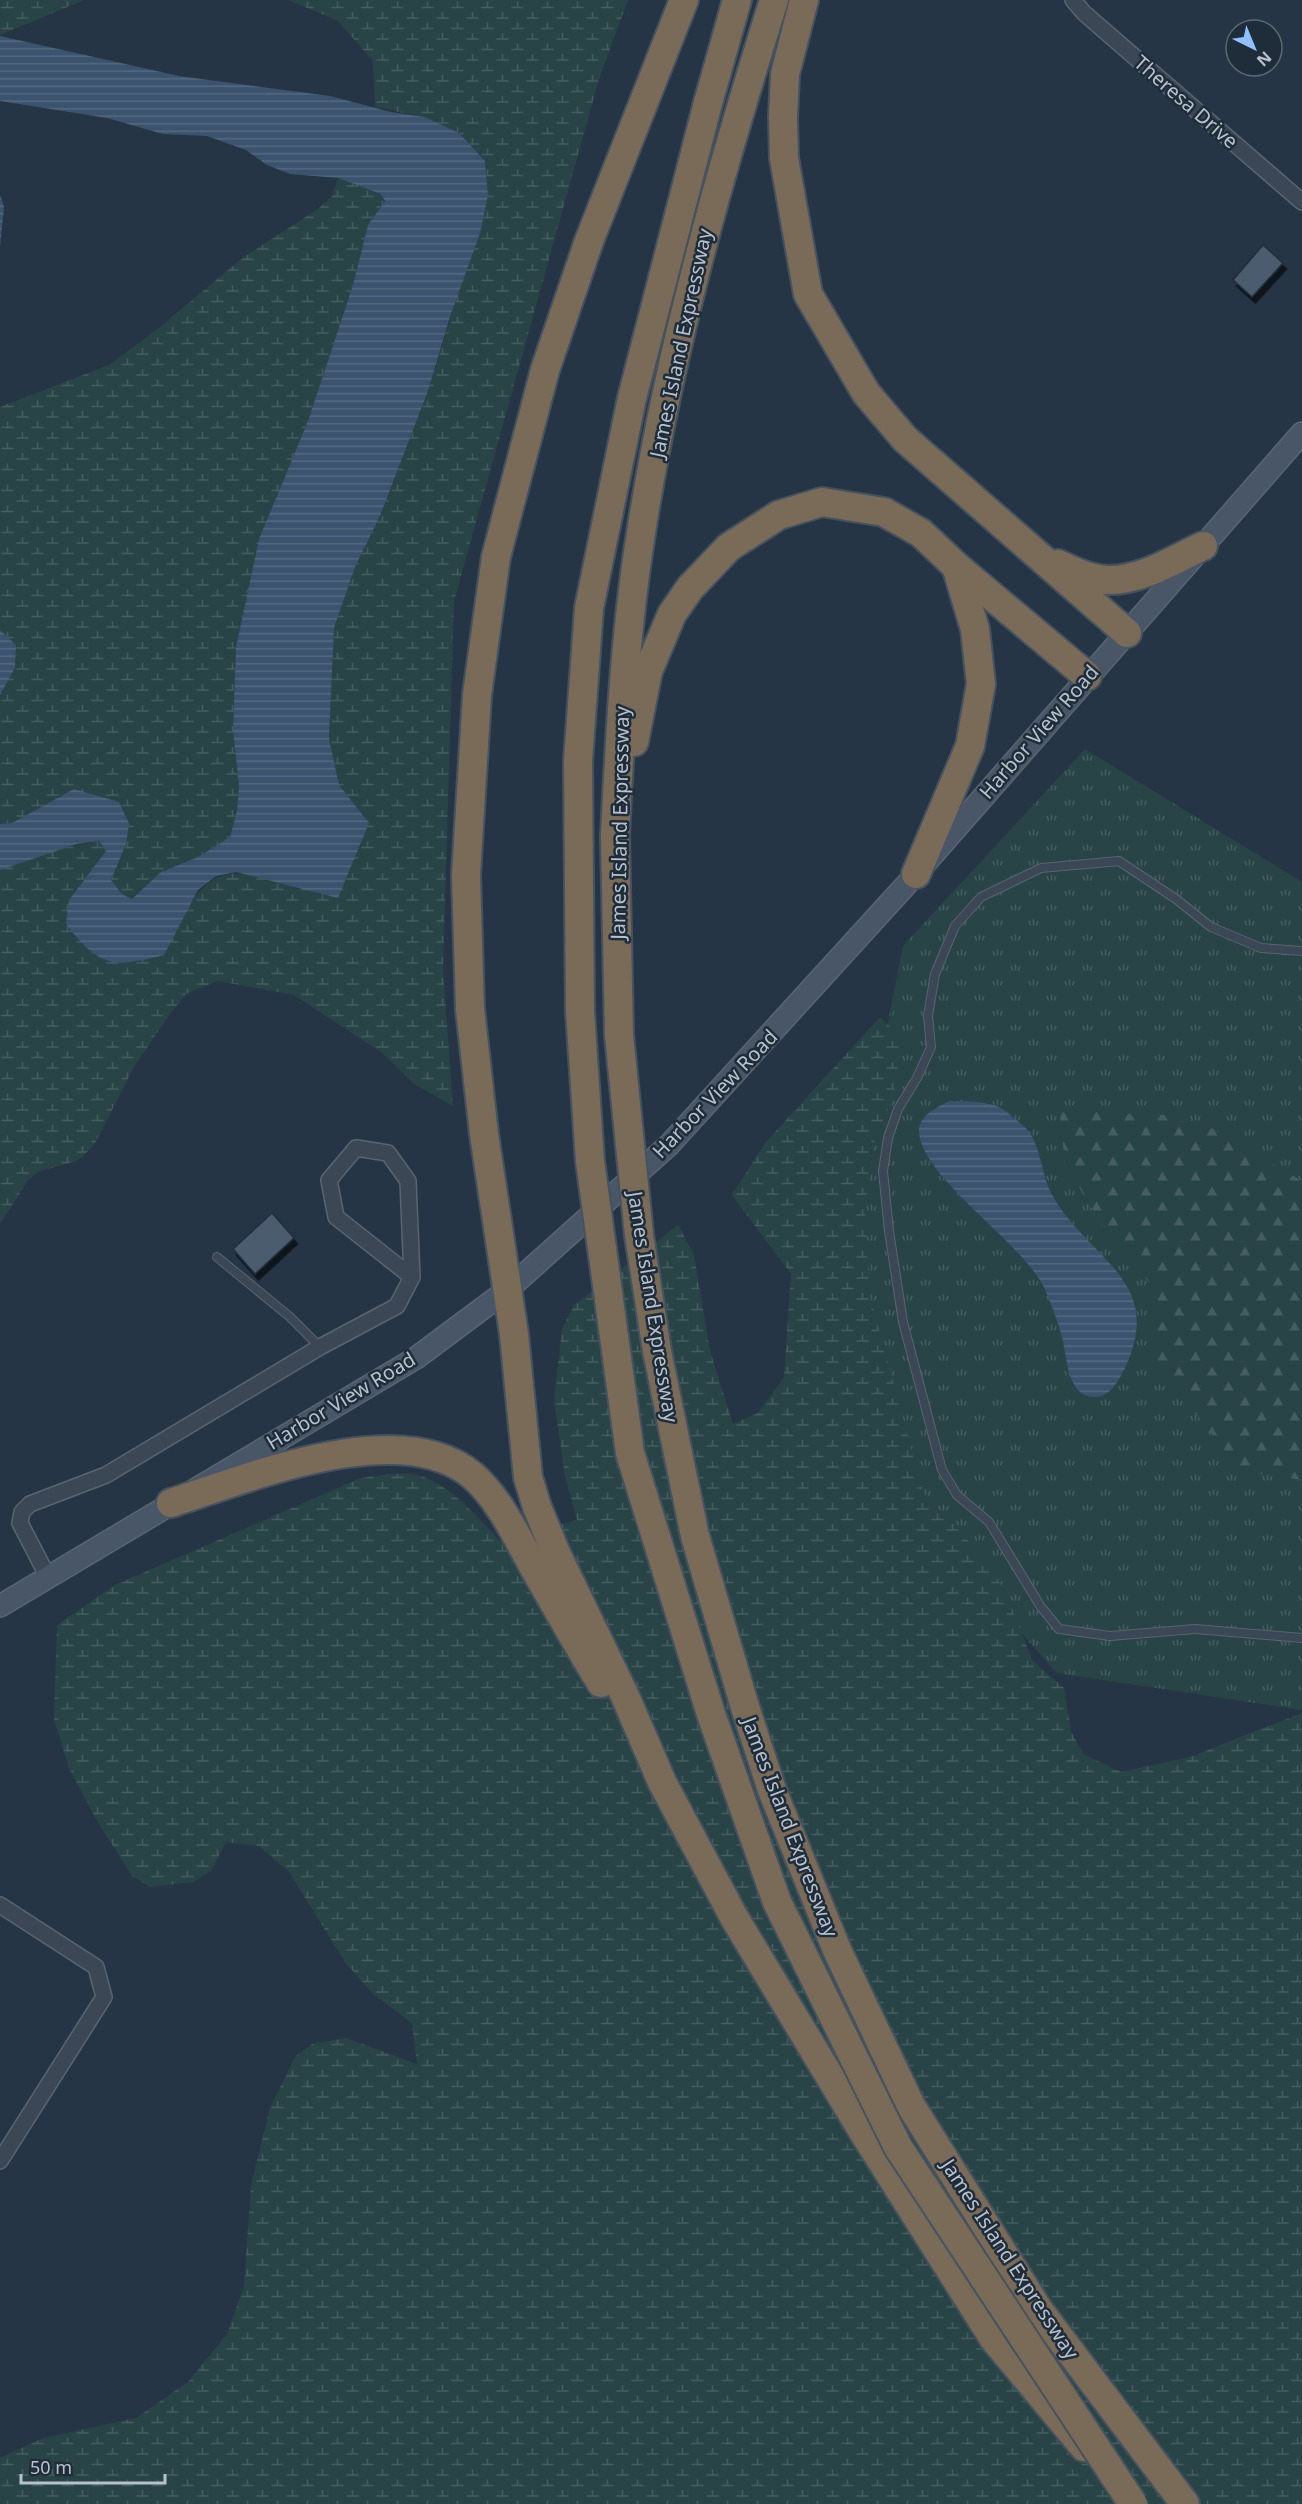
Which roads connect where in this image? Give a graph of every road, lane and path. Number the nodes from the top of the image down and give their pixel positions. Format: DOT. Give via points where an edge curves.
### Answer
graph roads {
  1 [pos="684,0"];
  2 [pos="737,0"];
  3 [pos="774,0"];
  4 [pos="804,0"];
  5 [pos="1073,0"];
  6 [pos="1302,202"];
  7 [pos="1302,433"];
  8 [pos="1203,546"];
  9 [pos="1041,558"];
  10 [pos="956,566"];
  11 [pos="1127,633"];
  12 [pos="1087,676"];
  13 [pos="615,836"];
  14 [pos="916,874"];
  15 [pos="1302,951"];
  16 [pos="217,1257"];
  17 [pos="412,1277"];
  18 [pos="507,1291"];
  19 [pos="320,1347"];
  20 [pos="171,1503"];
  21 [pos="48,1577"];
  22 [pos="0,1606"];
  23 [pos="1302,1638"];
  24 [pos="662,1782"];
  25 [pos="0,1905"];
  26 [pos="0,2161"];
  27 [pos="1132,2504"];
  28 [pos="1185,2504"];
  1 -- 18 [label="highway" via="590,241 545,370 496,557 479,683 466,875 470,1009"];
  2 -- 27 [label="highway, James Island Expressway, bridge" via="632,398 589,608 578,761 580,1011 590,1161 630,1453 711,1714 777,1902 898,2147"];
  3 -- 13 [label="highway, James Island Expressway" via="700,247 641,532 623,675"];
  4 -- 9 [label="highway" via="785,74 783,117 784,158 808,294 866,393 905,439"];
  5 -- 6 [label="street, Theresa Drive"];
  7 -- 8 [label="main road, Harbor View Road"];
  8 -- 9 [label="highway" via="1146,573 1107,580"];
  8 -- 11 [label="main road, Harbor View Road"];
  9 -- 11 [label="highway"];
  10 -- 12 [label="highway"];
  10 -- 13 [label="highway" via="921,533 884,512 822,502 779,515 729,547 672,614 648,671"];
  10 -- 14 [label="highway" via="975,629 981,684 970,746"];
  11 -- 12 [label="main road, Harbor View Road"];
  12 -- 14 [label="main road, Harbor View Road"];
  13 -- 28 [label="highway, James Island Expressway, bridge" via="619,1035 639,1235 657,1351 695,1536 772,1790 837,1950 911,2106 1038,2309"];
  14 -- 18 [label="main road, Harbor View Road" via="669,1145"];
  15 -- 23 [label="lane" via="1261,948 1211,927 1119,861 1041,868 981,897 955,926 935,974 928,1016 931,1047 898,1109 888,1137 883,1171 903,1322 942,1470 957,1495 989,1522 1041,1607 1059,1629 1110,1636 1195,1629"];
  16 -- 19 [label="lane"];
  17 -- 17 [label="street" via="336,1217 329,1180 356,1148 388,1153 408,1181"];
  17 -- 19 [label="street" via="397,1306"];
  18 -- 20 [label="main road, Harbor View Road" via="416,1358"];
  18 -- 24 [label="highway" via="528,1477 537,1507"];
  19 -- 21 [label="street" via="106,1475 30,1504 22,1512 20,1523"];
  20 -- 21 [label="main road, Harbor View Road"];
  20 -- 24 [label="highway" via="316,1458 398,1448 447,1458 473,1476 503,1511 571,1635"];
  21 -- 22 [label="main road, Harbor View Road"];
  24 -- 27 [label="highway, bridge" via="735,1919 994,2339"];
  25 -- 26 [label="street" via="96,1967 104,1997"];
}
